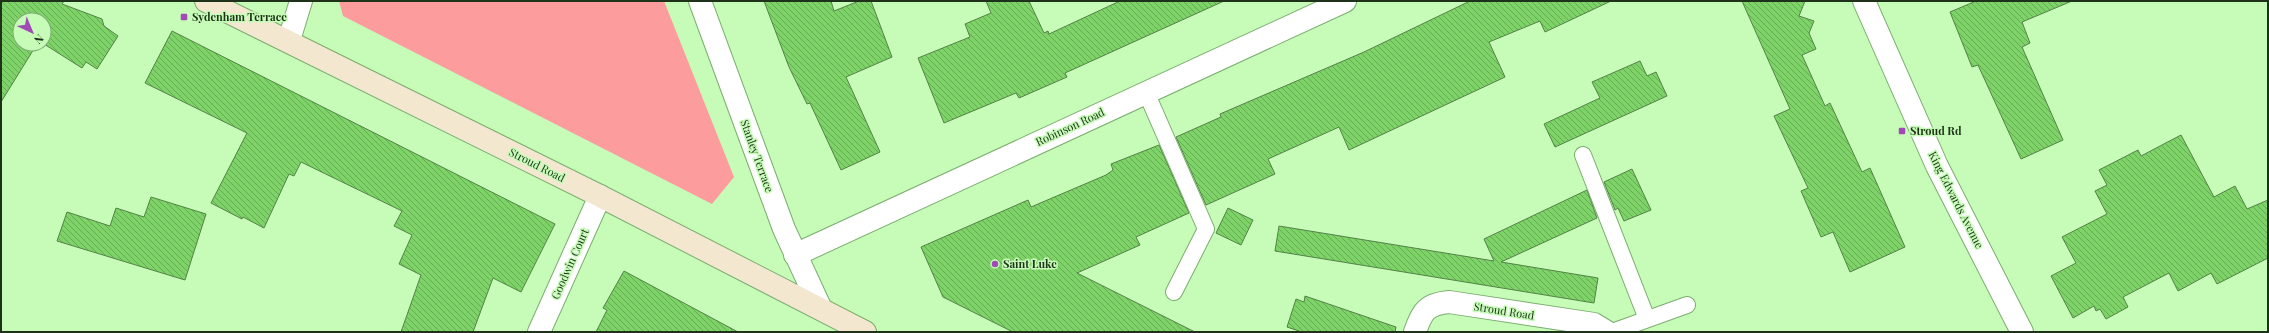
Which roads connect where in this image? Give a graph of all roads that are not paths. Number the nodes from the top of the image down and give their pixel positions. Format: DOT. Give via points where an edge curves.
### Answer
graph roads {
  1 [pos="206,1"];
  2 [pos="300,1"];
  3 [pos="700,1"];
  4 [pos="1345,1"];
  5 [pos="1864,1"];
  6 [pos="289,40"];
  7 [pos="1146,92"];
  8 [pos="1582,155"];
  9 [pos="600,196"];
  10 [pos="795,255"];
  11 [pos="1174,292"];
  12 [pos="1687,305"];
  13 [pos="821,309"];
  14 [pos="1647,319"];
  15 [pos="539,332"];
  16 [pos="865,332"];
  17 [pos="1415,332"];
  18 [pos="1607,332"];
  19 [pos="1612,332"];
  20 [pos="2022,332"];
  1 -- 6 [label="main road, Stroud Road"];
  2 -- 6 [label="street"];
  3 -- 10 [label="street, Stanley Terrace"];
  4 -- 7 [label="street, Robinson Road"];
  5 -- 20 [label="street, King Edwards Avenue" via="1937,166"];
  6 -- 9 [label="main road, Stroud Road"];
  7 -- 10 [label="street, Robinson Road"];
  7 -- 11 [label="lane" via="1206,229"];
  8 -- 14 [label="lane"];
  9 -- 13 [label="main road, Stroud Road"];
  9 -- 15 [label="street, Goodwin Court"];
  10 -- 13 [label="street, Stanley Terrace"];
  12 -- 14 [label="lane"];
  13 -- 16 [label="main road, Stroud Road"];
  14 -- 19 [label="lane"];
  17 -- 18 [label="street, Stroud Road" via="1424,311 1436,303 1449,302 1594,324"];
}
